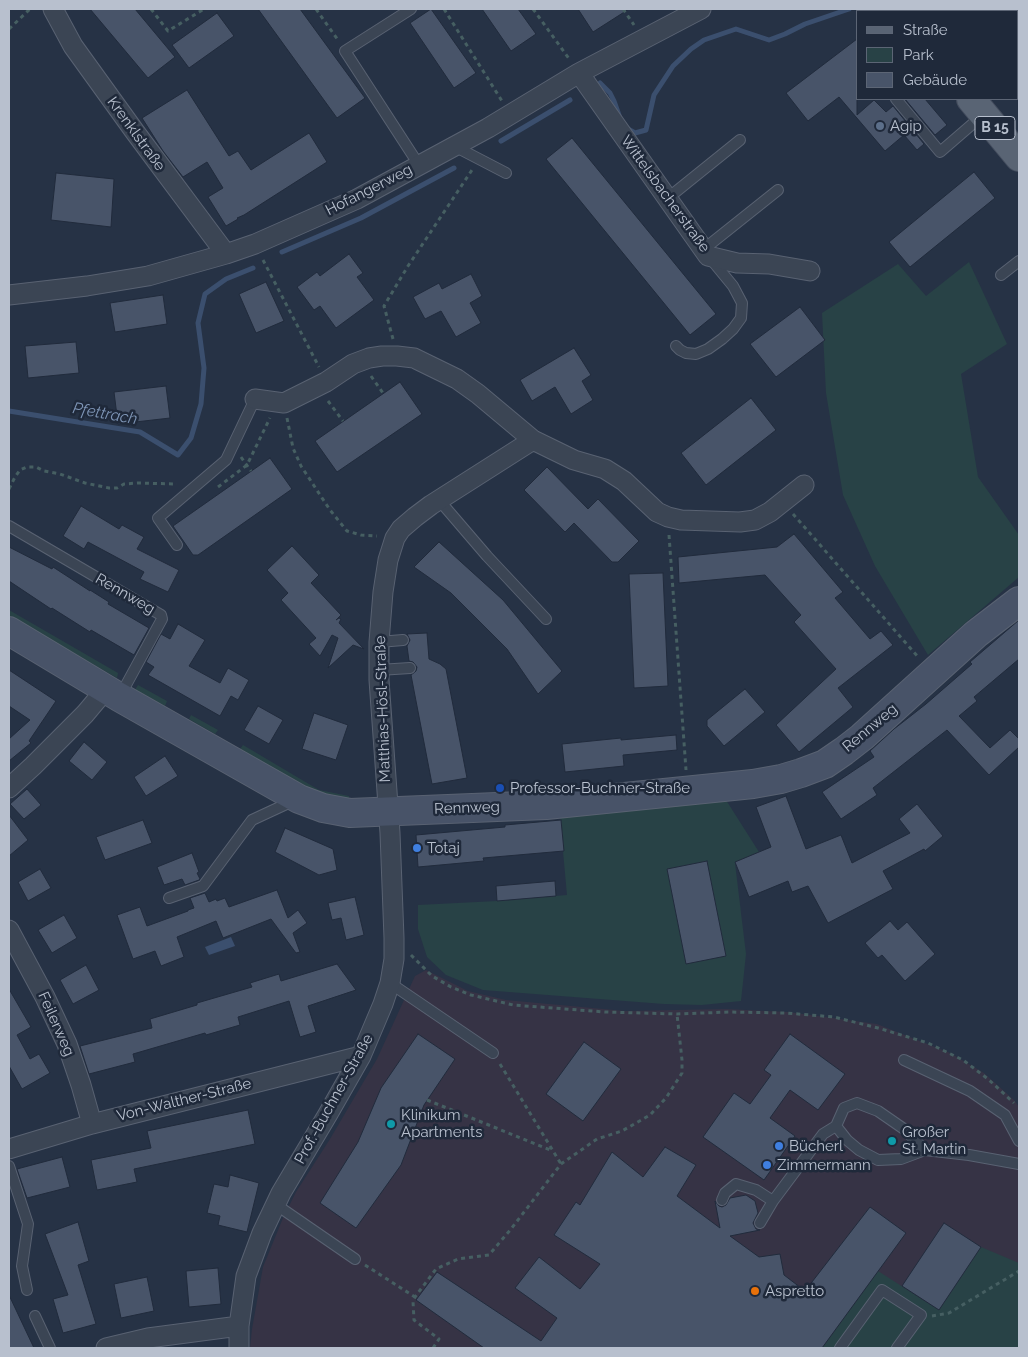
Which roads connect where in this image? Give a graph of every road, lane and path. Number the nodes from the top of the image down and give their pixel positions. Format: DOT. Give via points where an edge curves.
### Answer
graph roads {
  1 [pos="30,9"];
  2 [pos="53,9"];
  3 [pos="151,9"];
  4 [pos="204,9"];
  5 [pos="316,9"];
  6 [pos="411,9"];
  7 [pos="444,9"];
  8 [pos="533,9"];
  9 [pos="701,9"];
  10 [pos="9,28"];
  11 [pos="345,51"];
  12 [pos="579,73"];
  13 [pos="897,100"];
  14 [pos="978,106"];
  15 [pos="510,114"];
  16 [pos="740,140"];
  17 [pos="454,146"];
  18 [pos="1018,153"];
  19 [pos="480,159"];
  20 [pos="419,165"];
  21 [pos="506,172"];
  22 [pos="778,190"];
  23 [pos="668,198"];
  24 [pos="255,244"];
  25 [pos="706,252"];
  26 [pos="226,254"];
  27 [pos="1019,261"];
  28 [pos="810,271"];
  29 [pos="1001,275"];
  30 [pos="9,296"];
  31 [pos="676,346"];
  32 [pos="397,356"];
  33 [pos="322,384"];
  34 [pos="254,399"];
  35 [pos="284,403"];
  36 [pos="343,421"];
  37 [pos="533,440"];
  38 [pos="198,484"];
  39 [pos="804,485"];
  40 [pos="9,489"];
  41 [pos="439,500"];
  42 [pos="783,502"];
  43 [pos="668,517"];
  44 [pos="9,526"];
  45 [pos="395,538"];
  46 [pos="177,545"];
  47 [pos="1019,601"];
  48 [pos="546,619"];
  49 [pos="9,631"];
  50 [pos="403,640"];
  51 [pos="379,642"];
  52 [pos="410,668"];
  53 [pos="379,670"];
  54 [pos="933,673"];
  55 [pos="112,693"];
  56 [pos="9,788"];
  57 [pos="688,790"];
  58 [pos="298,799"];
  59 [pos="388,812"];
  60 [pos="169,898"];
  61 [pos="9,930"];
  62 [pos="394,938"];
  63 [pos="390,983"];
  64 [pos="678,1014"];
  65 [pos="493,1053"];
  66 [pos="361,1056"];
  67 [pos="904,1060"];
  68 [pos="427,1100"];
  69 [pos="1015,1105"];
  70 [pos="92,1124"];
  71 [pos="836,1126"];
  72 [pos="1019,1141"];
  73 [pos="9,1149"];
  74 [pos="925,1150"];
  75 [pos="552,1151"];
  76 [pos="561,1164"];
  77 [pos="1019,1164"];
  78 [pos="9,1166"];
  79 [pos="722,1200"];
  80 [pos="773,1201"];
  81 [pos="275,1204"];
  82 [pos="760,1223"];
  83 [pos="355,1259"];
  84 [pos="1019,1271"];
  85 [pos="27,1290"];
  86 [pos="415,1297"];
  87 [pos="921,1315"];
  88 [pos="35,1316"];
  89 [pos="239,1326"];
  90 [pos="151,1343"];
  91 [pos="50,1348"];
  92 [pos="106,1348"];
  93 [pos="239,1348"];
  94 [pos="433,1348"];
  95 [pos="840,1348"];
  96 [pos="897,1348"];
  1 -- 10 [label="path"];
  2 -- 26 [label="street, Krenklstraße" via="72,46"];
  3 -- 4 [label="path" via="168,31"];
  5 -- 11 [label="path"];
  6 -- 11 [label="lane"];
  7 -- 15 [label="path"];
  8 -- 12 [label="path"];
  9 -- 12 [label="street, Hofangerweg"];
  11 -- 20 [label="lane"];
  12 -- 15 [label="street, Hofangerweg"];
  12 -- 23 [label="street, Wittelsbacherstraße"];
  13 -- 14 [label="lane" via="940,152"];
  14 -- 18 [label="main road, B 15"];
  15 -- 17 [label="street, Hofangerweg"];
  16 -- 23 [label="lane"];
  17 -- 19 [label="lane"];
  17 -- 20 [label="street, Hofangerweg"];
  19 -- 21 [label="lane"];
  19 -- 32 [label="path" via="384,306"];
  20 -- 24 [label="street, Hofangerweg" via="357,199"];
  22 -- 25 [label="lane"];
  23 -- 25 [label="street, Wittelsbacherstraße"];
  24 -- 26 [label="street, Hofangerweg"];
  24 -- 33 [label="path"];
  25 -- 28 [label="street, Wittelsbacherstraße" via="737,263"];
  25 -- 31 [label="lane" via="742,303 741,318 722,339 696,354 686,353"];
  26 -- 30 [label="street, Hofangerweg" via="148,276"];
  27 -- 29 [label="lane"];
  32 -- 33 [label="street" via="369,358"];
  32 -- 37 [label="street" via="414,358 457,379"];
  33 -- 35 [label="street"];
  33 -- 36 [label="path"];
  34 -- 35 [label="street"];
  34 -- 38 [label="lane" via="226,460"];
  35 -- 45 [label="path" via="293,448 301,466 347,531"];
  37 -- 41 [label="street, Matthias-Hösl-Straße"];
  37 -- 43 [label="street" via="574,460 605,469 624,481 657,512"];
  38 -- 40 [label="path" via="138,483 109,488 28,467 20,470"];
  38 -- 46 [label="lane" via="158,518"];
  39 -- 42 [label="street"];
  41 -- 45 [label="street, Matthias-Hösl-Straße" via="400,529"];
  41 -- 48 [label="lane"];
  42 -- 43 [label="street" via="755,520 740,522"];
  42 -- 54 [label="path"];
  43 -- 57 [label="path"];
  44 -- 55 [label="lane, Rennweg" via="161,615 162,619"];
  45 -- 51 [label="street, Matthias-Hösl-Straße" via="382,592"];
  47 -- 54 [label="main road, Rennweg"];
  49 -- 55 [label="main road, Rennweg"];
  50 -- 51 [label="lane"];
  51 -- 53 [label="street, Matthias-Hösl-Straße"];
  52 -- 53 [label="lane"];
  53 -- 59 [label="street, Matthias-Hösl-Straße"];
  54 -- 57 [label="main road, Rennweg" via="862,737 825,764 781,779"];
  55 -- 56 [label="street" via="85,714"];
  55 -- 58 [label="main road, Rennweg"];
  57 -- 59 [label="main road, Rennweg" via="546,805"];
  58 -- 59 [label="main road, Rennweg" via="350,813"];
  58 -- 60 [label="lane" via="252,820 203,886"];
  59 -- 62 [label="street, Prof.-Buchner-Straße"];
  61 -- 70 [label="street, Feilerweg" via="67,1044"];
  62 -- 63 [label="street, Prof.-Buchner-Straße"];
  62 -- 64 [label="path" via="432,976 471,995 513,1005"];
  63 -- 65 [label="lane"];
  63 -- 66 [label="street, Prof.-Buchner-Straße"];
  64 -- 69 [label="path" via="786,1013 834,1017 878,1028 928,1043 964,1060"];
  64 -- 76 [label="path" via="682,1073 666,1098 650,1115 622,1131 597,1139"];
  65 -- 75 [label="path"];
  66 -- 70 [label="street, Von-Walther-Straße"];
  66 -- 81 [label="street, Prof.-Buchner-Straße"];
  67 -- 72 [label="lane" via="970,1091 1005,1115"];
  68 -- 75 [label="path"];
  70 -- 73 [label="street, Von-Walther-Straße"];
  71 -- 74 [label="lane" via="859,1150 878,1160 901,1158"];
  71 -- 74 [label="lane" via="844,1108 857,1103 878,1111 904,1129"];
  71 -- 80 [label="lane" via="823,1134"];
  74 -- 77 [label="lane"];
  75 -- 76 [label="path"];
  76 -- 86 [label="path" via="489,1256 458,1259 436,1269"];
  78 -- 85 [label="lane" via="28,1224 22,1266"];
  79 -- 80 [label="lane" via="736,1184 756,1190"];
  80 -- 82 [label="lane"];
  81 -- 83 [label="lane"];
  81 -- 89 [label="street, Prof.-Buchner-Straße" via="246,1276"];
  83 -- 86 [label="path"];
  84 -- 87 [label="path" via="949,1313"];
  86 -- 94 [label="path" via="414,1320 439,1339"];
  87 -- 95 [label="lane" via="882,1290"];
  87 -- 96 [label="lane"];
  88 -- 91 [label="lane"];
  89 -- 90 [label="street"];
  89 -- 93 [label="street, Prof.-Buchner-Straße"];
  90 -- 92 [label="street"];
}
